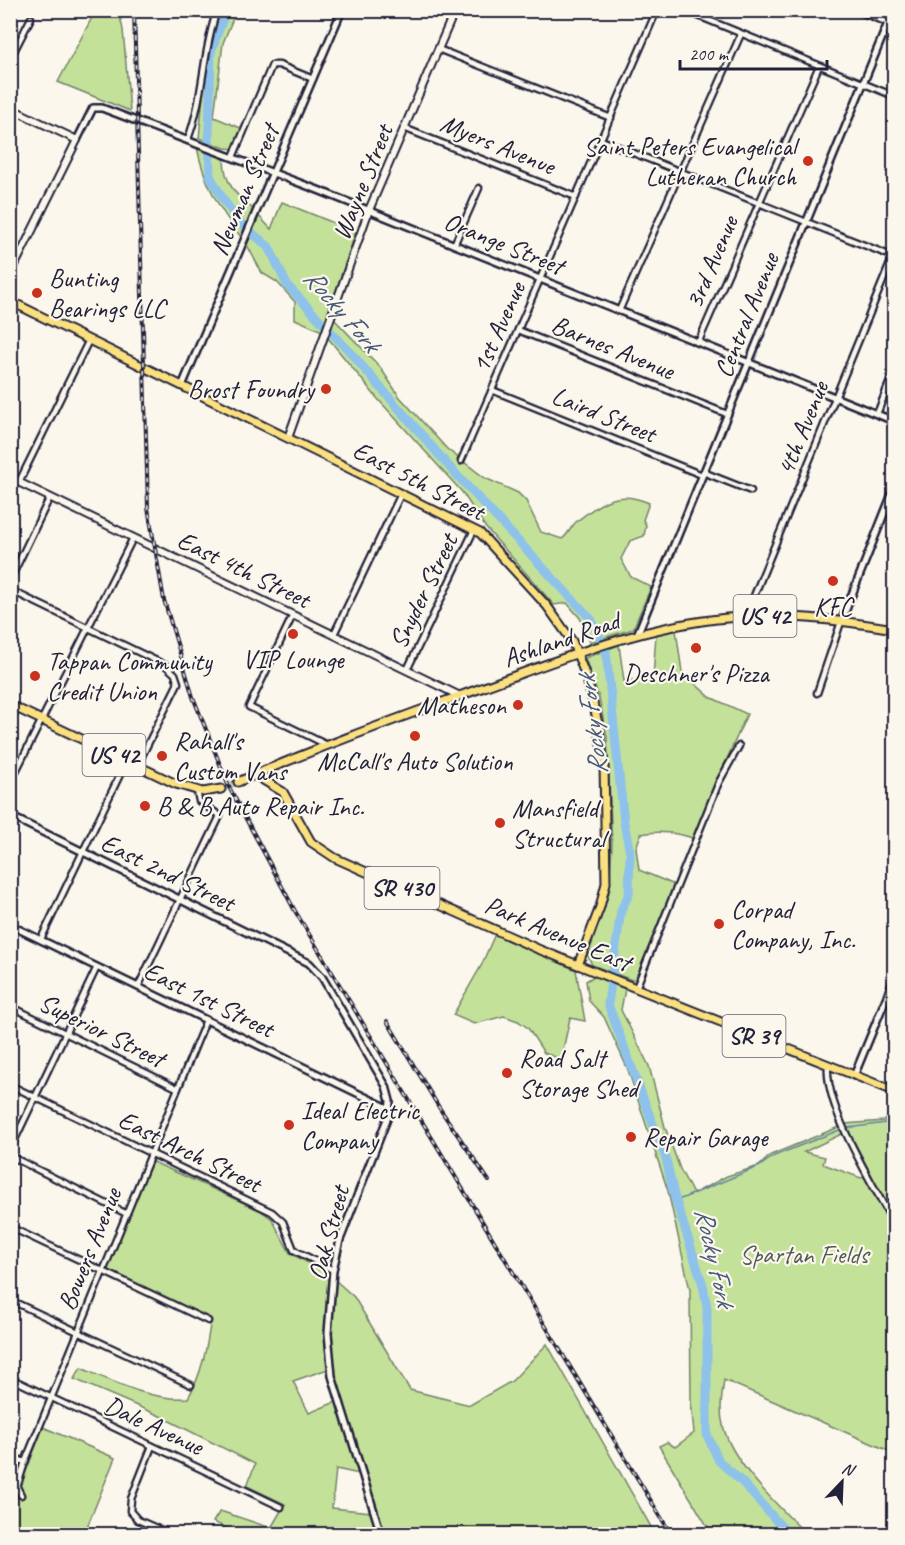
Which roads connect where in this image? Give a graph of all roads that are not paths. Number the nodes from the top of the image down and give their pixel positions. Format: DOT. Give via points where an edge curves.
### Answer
graph roads {
  1 [pos="217,10"];
  2 [pos="342,10"];
  3 [pos="455,10"];
  4 [pos="684,10"];
  5 [pos="857,10"];
  6 [pos="893,10"];
  7 [pos="656,11"];
  8 [pos="31,18"];
  9 [pos="891,24"];
  10 [pos="741,34"];
  11 [pos="438,49"];
  12 [pos="10,59"];
  13 [pos="819,66"];
  14 [pos="313,79"];
  15 [pos="863,83"];
  16 [pos="894,96"];
  17 [pos="10,108"];
  18 [pos="611,118"];
  19 [pos="404,128"];
  20 [pos="189,140"];
  21 [pos="602,140"];
  22 [pos="77,141"];
  23 [pos="231,156"];
  24 [pos="273,172"];
  25 [pos="680,172"];
  26 [pos="479,188"];
  27 [pos="576,197"];
  28 [pos="758,202"];
  29 [pos="369,210"];
  30 [pos="806,222"];
  31 [pos="454,244"];
  32 [pos="894,256"];
  33 [pos="10,275"];
  34 [pos="540,279"];
  35 [pos="10,301"];
  36 [pos="619,311"];
  37 [pos="518,330"];
  38 [pos="89,340"];
  39 [pos="698,343"];
  40 [pos="748,362"];
  41 [pos="894,371"];
  42 [pos="182,386"];
  43 [pos="492,390"];
  44 [pos="835,398"];
  45 [pos="727,414"];
  46 [pos="877,414"];
  47 [pos="894,421"];
  48 [pos="288,438"];
  49 [pos="461,461"];
  50 [pos="703,473"];
  51 [pos="10,478"];
  52 [pos="19,482"];
  53 [pos="894,489"];
  54 [pos="751,491"];
  55 [pos="402,494"];
  56 [pos="50,497"];
  57 [pos="474,530"];
  58 [pos="133,538"];
  59 [pos="10,580"];
  60 [pos="10,590"];
  61 [pos="293,615"];
  62 [pos="748,617"];
  63 [pos="841,622"];
  64 [pos="89,628"];
  65 [pos="894,629"];
  66 [pos="334,634"];
  67 [pos="637,635"];
  68 [pos="577,651"];
  69 [pos="407,670"];
  70 [pos="817,693"];
  71 [pos="460,696"];
  72 [pos="10,705"];
  73 [pos="44,721"];
  74 [pos="328,746"];
  75 [pos="739,746"];
  76 [pos="126,762"];
  77 [pos="137,766"];
  78 [pos="255,775"];
  79 [pos="238,782"];
  80 [pos="10,783"];
  81 [pos="221,789"];
  82 [pos="197,791"];
  83 [pos="10,816"];
  84 [pos="83,852"];
  85 [pos="180,900"];
  86 [pos="10,925"];
  87 [pos="41,939"];
  88 [pos="578,965"];
  89 [pos="98,967"];
  90 [pos="894,979"];
  91 [pos="138,987"];
  92 [pos="636,988"];
  93 [pos="10,1006"];
  94 [pos="206,1020"];
  95 [pos="66,1034"];
  96 [pos="828,1065"];
  97 [pos="854,1076"];
  98 [pos="10,1085"];
  99 [pos="177,1088"];
  100 [pos="894,1091"];
  101 [pos="36,1097"];
  102 [pos="390,1109"];
  103 [pos="10,1150"];
  104 [pos="149,1154"];
  105 [pos="10,1156"];
  106 [pos="125,1213"];
  107 [pos="894,1224"];
  108 [pos="10,1227"];
  109 [pos="101,1270"];
  110 [pos="333,1270"];
  111 [pos="10,1300"];
  112 [pos="208,1321"];
  113 [pos="76,1331"];
  114 [pos="10,1378"];
  115 [pos="190,1385"];
  116 [pos="51,1397"];
  117 [pos="152,1446"];
  118 [pos="10,1456"];
  119 [pos="25,1462"];
  120 [pos="21,1496"];
  121 [pos="281,1507"];
  122 [pos="170,1534"];
  123 [pos="381,1534"];
  1 -- 20 [label="street" via="206,45 198,112"];
  2 -- 14 [label="street, Newman Street"];
  3 -- 11 [label="main road, Wayne Street"];
  4 -- 10 [label="street"];
  5 -- 9 [label="street"];
  6 -- 9 [label="street, Central Avenue"];
  7 -- 18 [label="street, 1st Avenue"];
  8 -- 12 [label="street"];
  9 -- 15 [label="street, Central Avenue"];
  10 -- 13 [label="street"];
  10 -- 25 [label="street"];
  11 -- 18 [label="street"];
  11 -- 19 [label="main road, Wayne Street"];
  13 -- 15 [label="street"];
  13 -- 28 [label="street, 3rd Avenue"];
  14 -- 23 [label="street" via="272,65"];
  14 -- 24 [label="street, Newman Street"];
  15 -- 16 [label="street"];
  15 -- 30 [label="street, Central Avenue"];
  17 -- 22 [label="main road"];
  18 -- 21 [label="street, 1st Avenue"];
  19 -- 27 [label="street, Myers Avenue"];
  19 -- 29 [label="main road, Wayne Street"];
  20 -- 22 [label="street, Orange Street" via="96,106"];
  20 -- 23 [label="street, Orange Street"];
  21 -- 25 [label="street"];
  21 -- 27 [label="street, 1st Avenue"];
  22 -- 33 [label="main road"];
  23 -- 24 [label="street, Orange Street"];
  24 -- 29 [label="street, Orange Street"];
  24 -- 42 [label="street, Newman Street"];
  25 -- 28 [label="street"];
  25 -- 36 [label="street"];
  26 -- 31 [label="street"];
  27 -- 34 [label="street, 1st Avenue"];
  28 -- 30 [label="street"];
  28 -- 39 [label="street, 3rd Avenue"];
  29 -- 31 [label="street, Orange Street"];
  29 -- 48 [label="main road, Wayne Street"];
  30 -- 32 [label="street"];
  30 -- 40 [label="street, Central Avenue"];
  31 -- 34 [label="street, Orange Street"];
  32 -- 44 [label="street, 4th Avenue"];
  34 -- 36 [label="street, Orange Street"];
  34 -- 37 [label="street, 1st Avenue"];
  35 -- 38 [label="main road, East 5th Street"];
  36 -- 39 [label="street, Orange Street"];
  37 -- 43 [label="street, 1st Avenue"];
  37 -- 45 [label="street, Barnes Avenue"];
  38 -- 42 [label="main road, East 5th Street"];
  38 -- 52 [label="street"];
  39 -- 40 [label="street, Orange Street"];
  40 -- 44 [label="street, Orange Street"];
  40 -- 45 [label="street, Central Avenue"];
  41 -- 46 [label="street"];
  42 -- 48 [label="main road, East 5th Street"];
  43 -- 49 [label="street, 1st Avenue"];
  43 -- 50 [label="street, Laird Street"];
  44 -- 46 [label="street, Orange Street"];
  44 -- 62 [label="street, 4th Avenue"];
  45 -- 50 [label="street, Central Avenue"];
  46 -- 47 [label="street, Orange Street"];
  48 -- 55 [label="main road, East 5th Street"];
  50 -- 54 [label="street, Laird Street"];
  50 -- 67 [label="street, Central Avenue"];
  51 -- 52 [label="main road, East 4th Street"];
  52 -- 56 [label="main road, East 4th Street"];
  53 -- 63 [label="street"];
  55 -- 57 [label="main road, East 5th Street"];
  55 -- 66 [label="street"];
  56 -- 58 [label="main road, East 4th Street"];
  56 -- 59 [label="street"];
  57 -- 68 [label="main road, East 5th Street" via="489,540 547,606"];
  57 -- 69 [label="street, Snyder Street"];
  58 -- 61 [label="main road, East 4th Street"];
  58 -- 64 [label="street"];
  60 -- 64 [label="street"];
  61 -- 66 [label="main road, East 4th Street"];
  61 -- 74 [label="street" via="249,707"];
  62 -- 63 [label="main road, Ashland Road / US 42"];
  62 -- 67 [label="main road, Ashland Road / US 42" via="685,624"];
  63 -- 65 [label="main road, Ashland Road / US 42"];
  63 -- 70 [label="street"];
  64 -- 73 [label="street"];
  64 -- 77 [label="street" via="165,665 175,674 178,683"];
  66 -- 69 [label="main road, East 4th Street"];
  67 -- 68 [label="main road, Ashland Road / US 42"];
  68 -- 71 [label="main road, Ashland Road / US 42"];
  68 -- 88 [label="main road, East 5th Street" via="602,742 607,862 603,897"];
  69 -- 71 [label="main road, East 4th Street"];
  71 -- 74 [label="main road, Ashland Road / US 42"];
  72 -- 73 [label="main road, US 42"];
  73 -- 76 [label="main road, US 42"];
  73 -- 80 [label="street"];
  74 -- 78 [label="main road, Ashland Road / US 42"];
  75 -- 92 [label="street" via="719,782"];
  76 -- 77 [label="main road, US 42"];
  76 -- 84 [label="street"];
  77 -- 82 [label="main road, US 42"];
  78 -- 79 [label="main road, US 42"];
  78 -- 88 [label="main road, Park Avenue East / SR 430" via="283,792 306,834 325,852"];
  81 -- 82 [label="main road, US 42"];
  82 -- 85 [label="street" via="199,801 220,816"];
  83 -- 84 [label="street, East 2nd Street"];
  84 -- 85 [label="street, East 2nd Street"];
  84 -- 87 [label="street"];
  85 -- 91 [label="street"];
  85 -- 102 [label="street, East 2nd Street" via="309,963 322,977 384,1081"];
  86 -- 87 [label="street, East 1st Street"];
  87 -- 89 [label="street, East 1st Street"];
  88 -- 92 [label="main road, Park Avenue East / SR 39"];
  89 -- 91 [label="street, East 1st Street"];
  89 -- 95 [label="street"];
  90 -- 97 [label="street"];
  91 -- 94 [label="street, East 1st Street"];
  92 -- 96 [label="main road, Park Avenue East / SR 39"];
  93 -- 95 [label="street, Superior Street"];
  94 -- 99 [label="street, Bowers Avenue"];
  94 -- 102 [label="street, East 1st Street"];
  95 -- 99 [label="street, Superior Street"];
  95 -- 101 [label="street"];
  96 -- 97 [label="main road, Park Avenue East / SR 39"];
  96 -- 107 [label="street" via="830,1091 843,1126"];
  97 -- 100 [label="main road, Park Avenue East / SR 39"];
  98 -- 101 [label="street, East Arch Street"];
  99 -- 104 [label="street, Bowers Avenue"];
  101 -- 103 [label="street"];
  101 -- 104 [label="street, East Arch Street"];
  102 -- 110 [label="street, Oak Street" via="344,1228"];
  104 -- 106 [label="street, Bowers Avenue"];
  104 -- 110 [label="street, East Arch Street" via="272,1212 283,1222 294,1250"];
  105 -- 106 [label="street"];
  106 -- 109 [label="street, Bowers Avenue"];
  108 -- 109 [label="street"];
  109 -- 112 [label="street"];
  109 -- 113 [label="street, Bowers Avenue"];
  110 -- 123 [label="street, Oak Street" via="328,1318 330,1367"];
  111 -- 113 [label="street"];
  113 -- 115 [label="street"];
  113 -- 116 [label="street, Bowers Avenue"];
  114 -- 116 [label="street, Dale Avenue"];
  116 -- 117 [label="street, Dale Avenue"];
  116 -- 119 [label="street, Bowers Avenue"];
  117 -- 121 [label="street, Dale Avenue"];
  117 -- 122 [label="street" via="130,1511 138,1520"];
  118 -- 119 [label="street"];
  119 -- 120 [label="street, Bowers Avenue" via="17,1487"];
}
